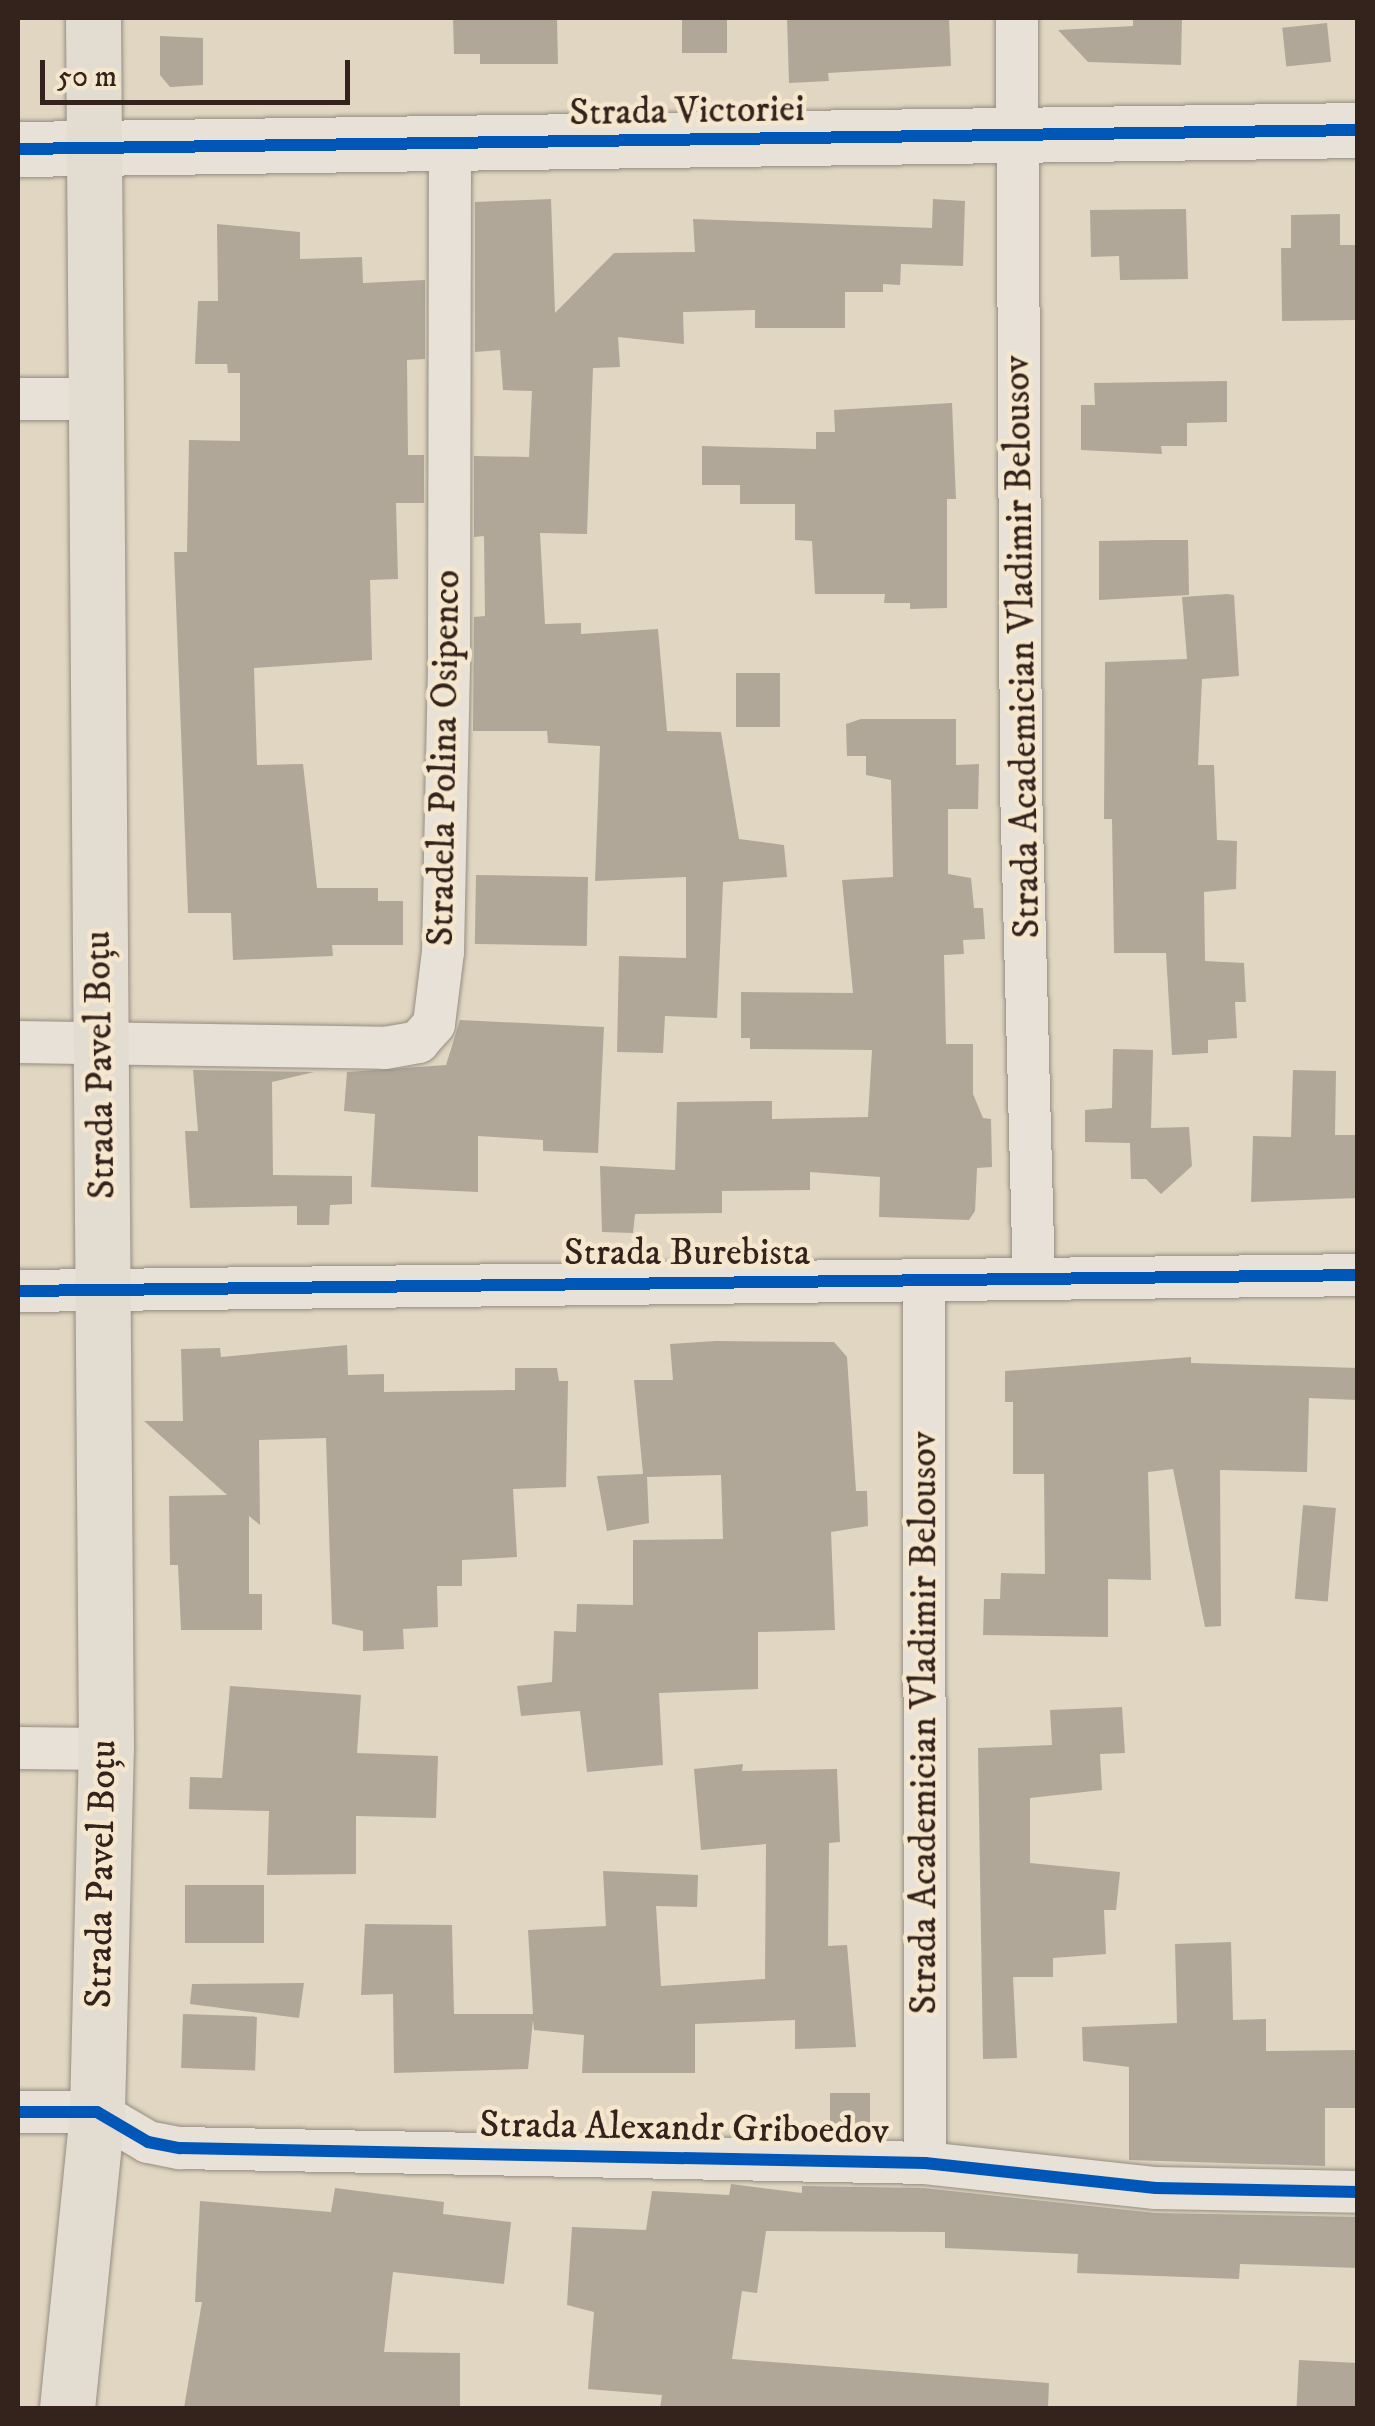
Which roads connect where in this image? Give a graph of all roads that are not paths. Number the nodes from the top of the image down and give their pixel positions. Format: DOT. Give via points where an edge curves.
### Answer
graph roads {
  1 [pos="93,18"];
  2 [pos="1017,18"];
  3 [pos="1358,130"];
  4 [pos="1018,139"];
  5 [pos="450,147"];
  6 [pos="18,148"];
  7 [pos="93,148"];
  8 [pos="94,399"];
  9 [pos="18,400"];
  10 [pos="18,1042"];
  11 [pos="100,1048"];
  12 [pos="1358,1275"];
  13 [pos="1034,1276"];
  14 [pos="924,1282"];
  15 [pos="104,1287"];
  16 [pos="18,1291"];
  17 [pos="18,1748"];
  18 [pos="106,1749"];
  19 [pos="18,2112"];
  20 [pos="97,2112"];
  21 [pos="926,2163"];
  22 [pos="1358,2192"];
  23 [pos="67,2408"];
  1 -- 7 [label="main road, Strada Pavel Boțu"];
  2 -- 4 [label="street, Strada Academician Vladimir Belousov"];
  3 -- 4 [label="street, Strada Victoriei"];
  4 -- 5 [label="street, Strada Victoriei"];
  4 -- 13 [label="street, Strada Academician Vladimir Belousov" via="1021,787"];
  5 -- 7 [label="street, Strada Victoriei"];
  5 -- 11 [label="street, Stradela Polina Osipenco" via="449,666 443,952 434,1024 406,1048"];
  6 -- 7 [label="street, Strada Victoriei"];
  7 -- 8 [label="main road, Strada Pavel Boțu"];
  8 -- 9 [label="street"];
  8 -- 11 [label="main road, Strada Pavel Boțu"];
  10 -- 11 [label="street, Stradela Polina Osipenco"];
  11 -- 15 [label="main road, Strada Pavel Boțu"];
  12 -- 13 [label="street, Strada Burebista"];
  13 -- 14 [label="street, Strada Burebista"];
  14 -- 15 [label="street, Strada Burebista"];
  14 -- 21 [label="street, Strada Academician Vladimir Belousov"];
  15 -- 16 [label="street, Strada Burebista"];
  15 -- 18 [label="main road, Strada Pavel Boțu"];
  17 -- 18 [label="street"];
  18 -- 20 [label="main road, Strada Pavel Boțu"];
  19 -- 20 [label="street"];
  20 -- 21 [label="street, Strada Alexandr Griboedov" via="148,2142 180,2148"];
  20 -- 23 [label="main road, Strada Pavel Boțu"];
  21 -- 22 [label="street, Strada Alexandr Griboedov" via="1156,2188"];
}
